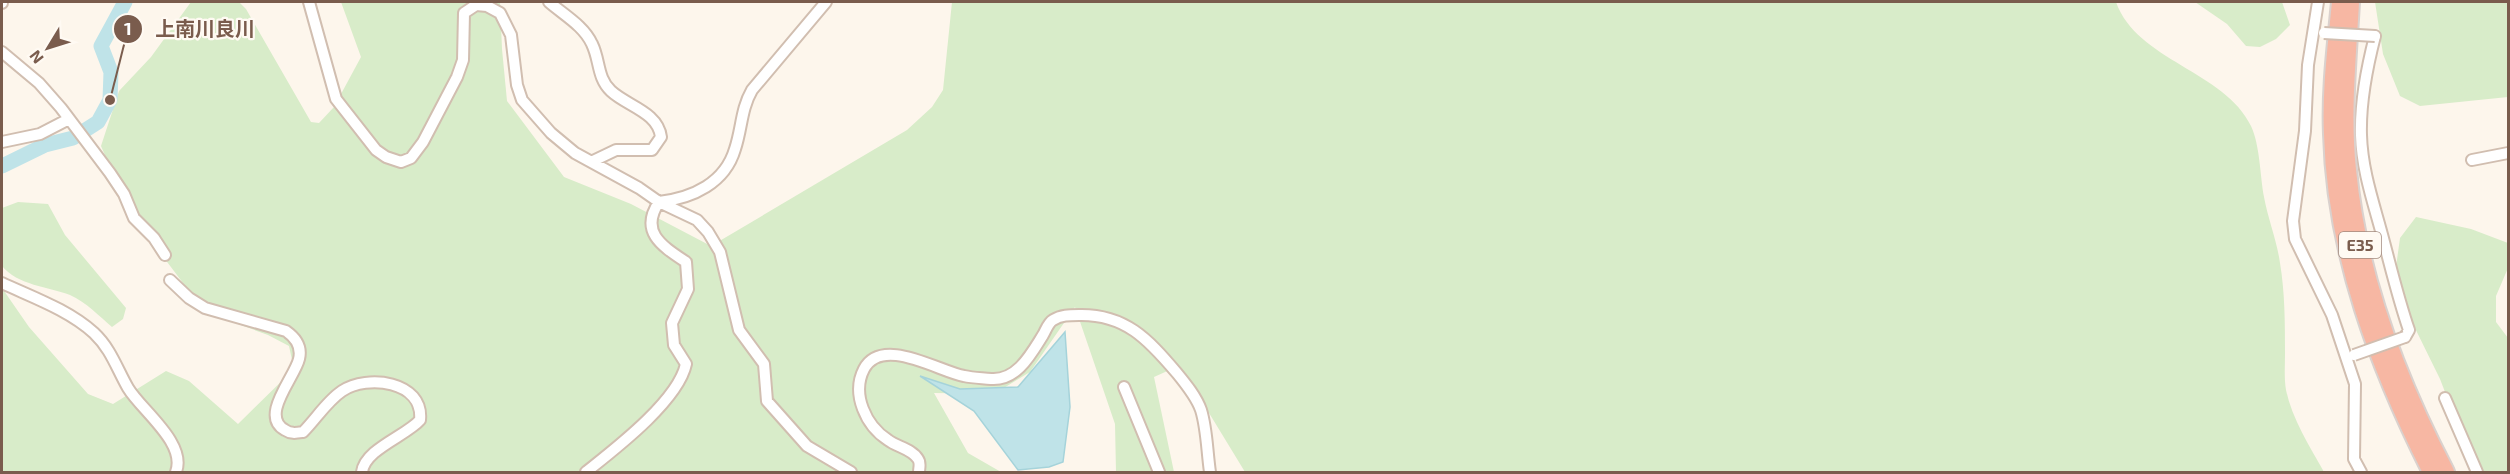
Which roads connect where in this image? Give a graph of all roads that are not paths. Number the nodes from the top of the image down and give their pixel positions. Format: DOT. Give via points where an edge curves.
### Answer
graph roads {
  1 [pos="309,2"];
  2 [pos="549,2"];
  3 [pos="826,2"];
  4 [pos="2318,2"];
  5 [pos="2340,2"];
  6 [pos="2351,2"];
  7 [pos="2319,33"];
  8 [pos="2,52"];
  9 [pos="69,119"];
  10 [pos="2,142"];
  11 [pos="2508,153"];
  12 [pos="2472,160"];
  13 [pos="593,161"];
  14 [pos="660,202"];
  15 [pos="165,255"];
  16 [pos="170,280"];
  17 [pos="2,283"];
  18 [pos="2350,357"];
  19 [pos="1124,387"];
  20 [pos="2445,398"];
  21 [pos="176,472"];
  22 [pos="362,472"];
  23 [pos="585,472"];
  24 [pos="851,472"];
  25 [pos="919,472"];
  26 [pos="1159,472"];
  27 [pos="1210,472"];
  28 [pos="2361,472"];
  29 [pos="2431,472"];
  30 [pos="2446,472"];
  31 [pos="2478,472"];
  1 -- 13 [label="street" via="336,99 376,150 386,157 401,162 411,158 423,142 463,60 464,13 476,5 500,13 508,27 522,100 551,133 575,153"];
  2 -- 13 [label="street" via="580,26 592,43 600,77 611,91 645,112 660,133 652,150 616,150"];
  3 -- 14 [label="street" via="752,90 744,105 728,167 711,184 682,199"];
  4 -- 7 [label="street"];
  5 -- 29 [label="highway, E35" via="2332,134 2340,216 2363,311 2380,360"];
  6 -- 30 [label="highway, E35" via="2345,133 2353,214 2363,261 2393,356"];
  7 -- 18 [label="street" via="2308,65 2305,131 2293,221 2295,239"];
  7 -- 18 [label="street, bridge" via="2376,36 2368,62 2361,138 2370,197 2409,330 2405,337"];
  8 -- 9 [label="street" via="39,83"];
  9 -- 10 [label="street" via="40,134"];
  9 -- 15 [label="street" via="124,194 134,218"];
  11 -- 12 [label="street"];
  13 -- 14 [label="street"];
  14 -- 23 [label="street" via="651,214 653,234 686,262 688,289 672,323 674,345 686,364 683,375 657,410"];
  14 -- 24 [label="street" via="697,220 720,252 739,330 764,364 767,401 807,447"];
  16 -- 22 [label="street" via="205,308 286,331 294,337 299,358 280,396 276,417 281,428 289,432 303,432 331,400 355,385 380,382 404,388 419,405 420,420 376,452"];
  17 -- 21 [label="street" via="64,312 94,333 114,358 128,389 172,445"];
  18 -- 28 [label="street" via="2355,393 2354,459"];
  19 -- 26 [label="street"];
  20 -- 31 [label="street"];
  25 -- 27 [label="street" via="918,459 887,440 862,408 858,387 869,362 891,356 919,359 963,376 1009,376 1026,361 1051,321 1062,315 1098,314 1140,334 1185,383 1200,409"];
}
